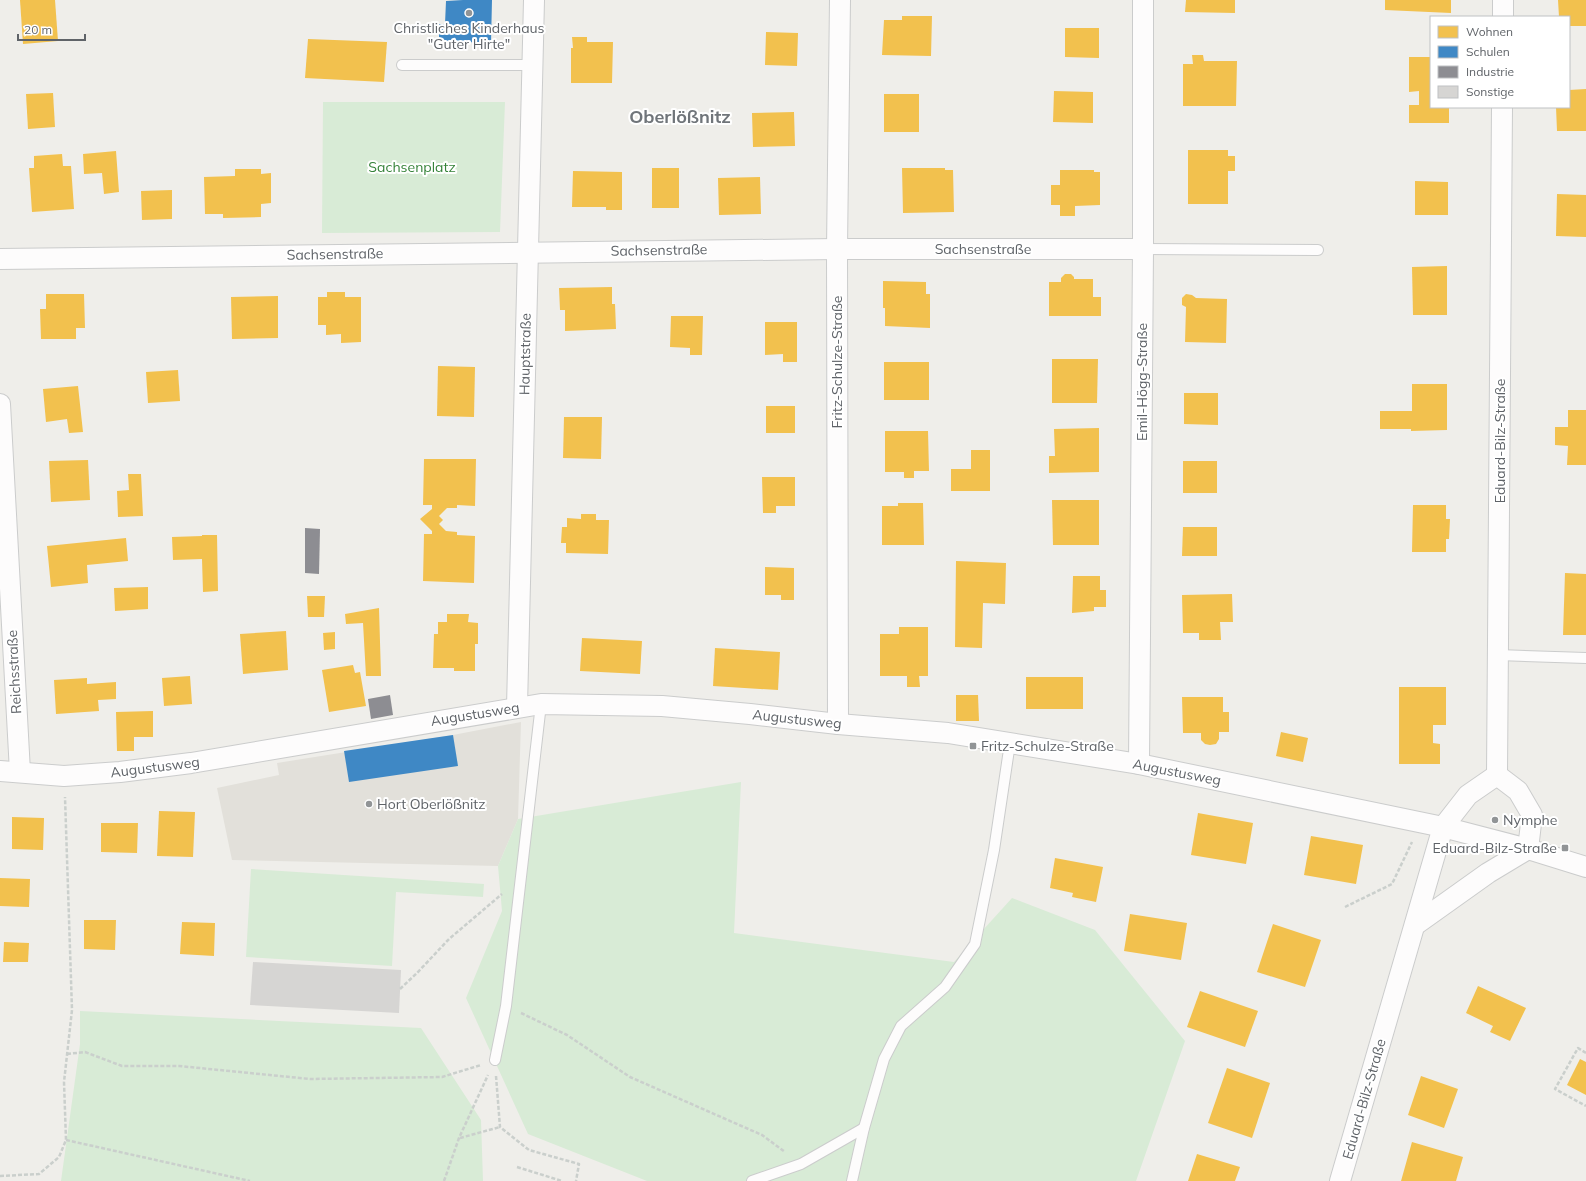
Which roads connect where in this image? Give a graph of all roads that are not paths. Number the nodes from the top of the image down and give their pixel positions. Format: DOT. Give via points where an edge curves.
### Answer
graph roads {
  1 [pos="534,0"];
  2 [pos="840,0"];
  3 [pos="1143,0"];
  4 [pos="1503,0"];
  5 [pos="1503,16"];
  6 [pos="402,65"];
  7 [pos="532,65"];
  8 [pos="1502,108"];
  9 [pos="837,248"];
  10 [pos="1143,249"];
  11 [pos="1318,250"];
  12 [pos="528,252"];
  13 [pos="0,259"];
  14 [pos="0,404"];
  15 [pos="1498,655"];
  16 [pos="1586,658"];
  17 [pos="541,704"];
  18 [pos="517,707"];
  19 [pos="838,724"];
  20 [pos="1010,743"];
  21 [pos="1139,764"];
  22 [pos="0,771"];
  23 [pos="20,772"];
  24 [pos="1497,775"];
  25 [pos="1443,827"];
  26 [pos="1528,849"];
  27 [pos="1586,868"];
  28 [pos="1415,925"];
  29 [pos="495,1060"];
  30 [pos="864,1128"];
  31 [pos="752,1181"];
  32 [pos="852,1181"];
  33 [pos="1340,1181"];
  1 -- 7 [label="street, Hauptstraße"];
  2 -- 9 [label="street, Fritz-Schulze-Straße"];
  3 -- 10 [label="street, Emil-Högg-Straße"];
  4 -- 5 [label="street"];
  6 -- 7 [label="lane"];
  7 -- 12 [label="street, Hauptstraße"];
  8 -- 15 [label="street, Eduard-Bilz-Straße"];
  9 -- 10 [label="street, Sachsenstraße"];
  9 -- 12 [label="street, Sachsenstraße"];
  9 -- 19 [label="street, Fritz-Schulze-Straße"];
  10 -- 11 [label="lane, Sachsenstraße"];
  10 -- 21 [label="street, Emil-Högg-Straße"];
  12 -- 13 [label="street, Sachsenstraße"];
  12 -- 18 [label="street, Hauptstraße"];
  14 -- 23 [label="street, Reichsstraße"];
  15 -- 16 [label="lane"];
  15 -- 24 [label="street, Eduard-Bilz-Straße"];
  17 -- 18 [label="street, Augustusweg"];
  17 -- 19 [label="street, Augustusweg" via="662,706"];
  17 -- 29 [label="lane" via="506,1006"];
  18 -- 23 [label="street, Augustusweg" via="190,763 64,776"];
  19 -- 20 [label="street, Augustusweg" via="948,733"];
  20 -- 21 [label="street, Augustusweg"];
  20 -- 30 [label="lane" via="994,850 975,944 945,987 901,1026 884,1060"];
  21 -- 25 [label="street, Augustusweg"];
  22 -- 23 [label="street, Augustusweg"];
  24 -- 25 [label="street" via="1468,795"];
  24 -- 26 [label="street" via="1518,791 1532,815"];
  25 -- 26 [label="street, Augustusweg"];
  25 -- 28 [label="street, Eduard-Bilz-Straße"];
  26 -- 27 [label="street, Augustusweg"];
  26 -- 28 [label="street" via="1488,873"];
  28 -- 33 [label="street, Eduard-Bilz-Straße"];
  30 -- 31 [label="lane" via="801,1164"];
  30 -- 32 [label="lane"];
}
